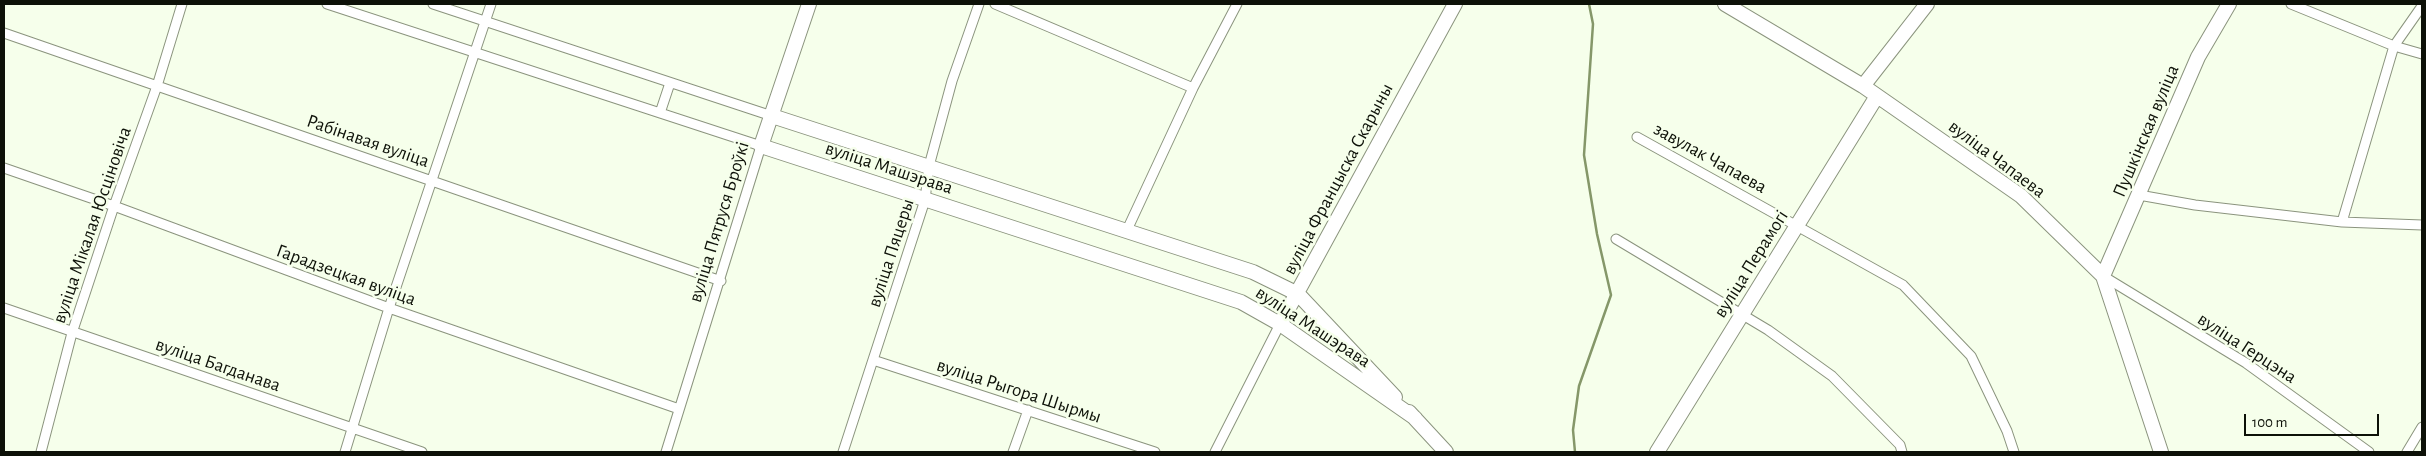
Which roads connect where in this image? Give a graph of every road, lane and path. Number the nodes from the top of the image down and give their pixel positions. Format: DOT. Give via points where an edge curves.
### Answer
graph roads {
  1 [pos="327,4"];
  2 [pos="433,4"];
  3 [pos="491,4"];
  4 [pos="809,4"];
  5 [pos="979,4"];
  6 [pos="995,4"];
  7 [pos="1236,4"];
  8 [pos="1454,4"];
  9 [pos="1725,4"];
  10 [pos="1927,4"];
  11 [pos="2229,4"];
  12 [pos="2291,4"];
  13 [pos="2422,6"];
  14 [pos="181,7"];
  15 [pos="485,21"];
  16 [pos="4,33"];
  17 [pos="2394,46"];
  18 [pos="475,52"];
  19 [pos="2422,54"];
  20 [pos="670,83"];
  21 [pos="157,86"];
  22 [pos="1863,86"];
  23 [pos="1192,88"];
  24 [pos="1877,96"];
  25 [pos="660,113"];
  26 [pos="772,116"];
  27 [pos="1637,137"];
  28 [pos="761,146"];
  29 [pos="929,166"];
  30 [pos="4,168"];
  31 [pos="432,180"];
  32 [pos="2139,195"];
  33 [pos="925,200"];
  34 [pos="114,206"];
  35 [pos="2342,222"];
  36 [pos="1798,225"];
  37 [pos="2422,226"];
  38 [pos="1126,230"];
  39 [pos="1616,239"];
  40 [pos="2102,276"];
  41 [pos="721,281"];
  42 [pos="1298,294"];
  43 [pos="4,308"];
  44 [pos="389,308"];
  45 [pos="1742,314"];
  46 [pos="1280,324"];
  47 [pos="72,333"];
  48 [pos="873,360"];
  49 [pos="679,409"];
  50 [pos="1028,410"];
  51 [pos="1415,418"];
  52 [pos="352,427"];
  53 [pos="2422,427"];
  54 [pos="41,452"];
  55 [pos="345,452"];
  56 [pos="422,452"];
  57 [pos="666,452"];
  58 [pos="843,452"];
  59 [pos="1013,452"];
  60 [pos="1155,452"];
  61 [pos="1215,452"];
  62 [pos="1446,452"];
  63 [pos="1657,452"];
  64 [pos="1902,452"];
  65 [pos="2014,452"];
  66 [pos="2162,452"];
  67 [pos="2369,452"];
  68 [pos="2407,452"];
  1 -- 18 [label="street, вуліца Машэрава"];
  2 -- 15 [label="street, вуліца Машэрава"];
  3 -- 15 [label="street"];
  4 -- 26 [label="street, вуліца Пятруся Броўкі"];
  5 -- 29 [label="street, вуліца Пяцеры" via="952,81"];
  6 -- 23 [label="street"];
  7 -- 23 [label="street"];
  8 -- 42 [label="street, вуліца Францыска Скарыны"];
  9 -- 22 [label="street, вуліца Чапаева"];
  10 -- 22 [label="street"];
  11 -- 32 [label="street, Пушкінская вуліца" via="2198,57"];
  12 -- 17 [label="street"];
  13 -- 17 [label="street"];
  14 -- 21 [label="street, вуліца Мікалая Юсціновіча"];
  15 -- 18 [label="street"];
  15 -- 20 [label="street, вуліца Машэрава"];
  16 -- 21 [label="street, Рабінавая вуліца"];
  17 -- 19 [label="street"];
  17 -- 35 [label="street"];
  18 -- 25 [label="street, вуліца Машэрава"];
  18 -- 31 [label="street"];
  20 -- 25 [label="street"];
  20 -- 26 [label="street, вуліца Машэрава"];
  21 -- 31 [label="street, Рабінавая вуліца"];
  21 -- 34 [label="street, вуліца Мікалая Юсціновіча"];
  22 -- 24 [label="street, вуліца Чапаева"];
  23 -- 38 [label="street"];
  24 -- 36 [label="street, вуліца Перамогі"];
  24 -- 40 [label="street, вуліца Чапаева" via="2021,196"];
  25 -- 28 [label="street, вуліца Машэрава"];
  26 -- 28 [label="street, вуліца Пятруся Броўкі"];
  26 -- 29 [label="street, вуліца Машэрава"];
  27 -- 36 [label="street, завулак Чапаева"];
  28 -- 33 [label="street, вуліца Машэрава"];
  28 -- 41 [label="street, вуліца Пятруся Броўкі"];
  29 -- 33 [label="street, вуліца Пяцеры"];
  29 -- 38 [label="street, вуліца Машэрава"];
  30 -- 34 [label="street, Гарадзецкая вуліца"];
  31 -- 41 [label="street, Рабінавая вуліца"];
  31 -- 44 [label="street"];
  32 -- 35 [label="street" via="2195,205"];
  32 -- 40 [label="street, Пушкінская вуліца"];
  33 -- 46 [label="street, вуліца Машэрава" via="1241,302"];
  33 -- 48 [label="street, вуліца Пяцеры"];
  34 -- 44 [label="street, Гарадзецкая вуліца"];
  34 -- 47 [label="street, вуліца Мікалая Юсціновіча"];
  35 -- 37 [label="street"];
  36 -- 45 [label="street, вуліца Перамогі"];
  36 -- 65 [label="street, завулак Чапаева" via="1903,285 1970,356"];
  38 -- 42 [label="street, вуліца Машэрава" via="1253,272"];
  39 -- 45 [label="street"];
  40 -- 66 [label="street, вуліца Чапаева"];
  40 -- 67 [label="street, вуліца Герцэна" via="2246,364"];
  41 -- 49 [label="street, вуліца Пятруся Броўкі"];
  42 -- 46 [label="street, вуліца Францыска Скарыны"];
  42 -- 51 [label="street, вуліца Машэрава"];
  43 -- 47 [label="street, вуліца Багданава"];
  44 -- 49 [label="street, Гарадзецкая вуліца"];
  44 -- 52 [label="street"];
  45 -- 63 [label="street, вуліца Перамогі"];
  45 -- 64 [label="street" via="1832,376 1900,445"];
  46 -- 51 [label="street, вуліца Машэрава"];
  46 -- 61 [label="street, вуліца Францыска Скарыны"];
  47 -- 52 [label="street, вуліца Багданава"];
  47 -- 54 [label="street, вуліца Мікалая Юсціновіча"];
  48 -- 50 [label="street, вуліца Рыгора Шырмы"];
  48 -- 58 [label="street, вуліца Пяцеры"];
  49 -- 57 [label="street, вуліца Пятруся Броўкі"];
  50 -- 59 [label="street"];
  50 -- 60 [label="street, вуліца Рыгора Шырмы"];
  51 -- 62 [label="street, вуліца Машэрава"];
  52 -- 55 [label="street"];
  52 -- 56 [label="street, вуліца Багданава"];
  53 -- 68 [label="street"];
}
